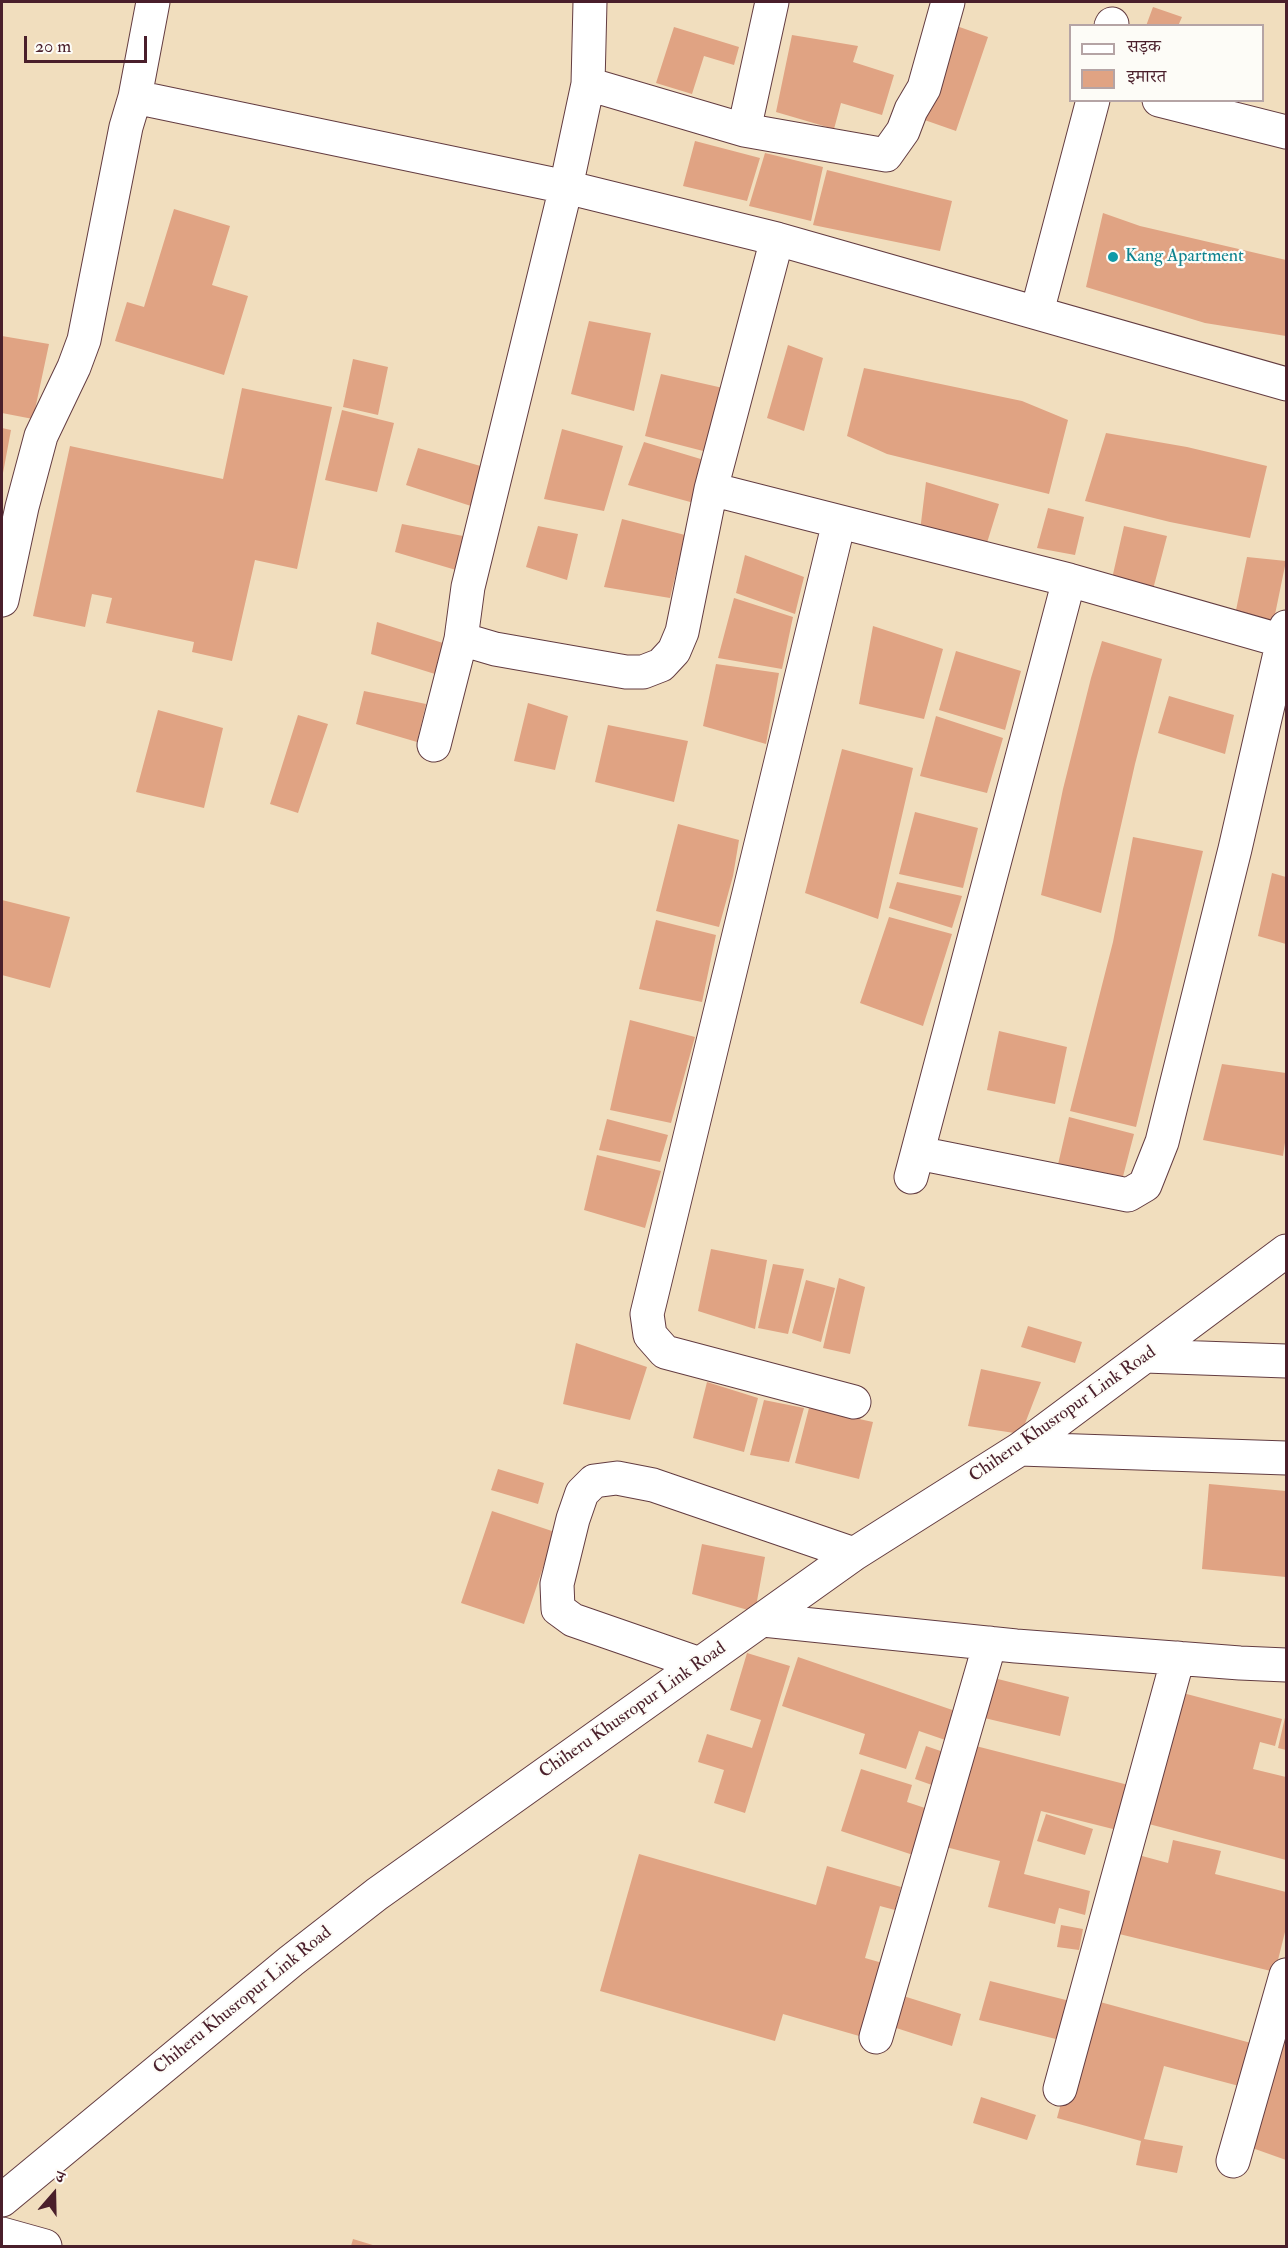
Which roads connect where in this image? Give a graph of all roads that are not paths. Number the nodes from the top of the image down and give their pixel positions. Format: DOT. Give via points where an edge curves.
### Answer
graph roads {
  1 [pos="153,2"];
  2 [pos="590,2"];
  3 [pos="772,2"];
  4 [pos="948,2"];
  5 [pos="588,84"];
  6 [pos="135,97"];
  7 [pos="1092,102"];
  8 [pos="1167,102"];
  9 [pos="744,130"];
  10 [pos="1287,132"];
  11 [pos="566,187"];
  12 [pos="777,239"];
  13 [pos="1037,312"];
  14 [pos="1287,384"];
  15 [pos="711,489"];
  16 [pos="839,522"];
  17 [pos="1069,580"];
  18 [pos="2,600"];
  19 [pos="1285,636"];
  20 [pos="460,639"];
  21 [pos="434,745"];
  22 [pos="1287,1251"];
  23 [pos="1145,1356"];
  24 [pos="1287,1360"];
  25 [pos="854,1402"];
  26 [pos="1020,1449"];
  27 [pos="1287,1458"];
  28 [pos="854,1554"];
  29 [pos="763,1620"];
  30 [pos="990,1643"];
  31 [pos="1178,1658"];
  32 [pos="700,1664"];
  33 [pos="1287,1665"];
  34 [pos="1287,1975"];
  35 [pos="876,2037"];
  36 [pos="1060,2089"];
  37 [pos="1233,2161"];
  38 [pos="2,2200"];
  39 [pos="2,2234"];
  40 [pos="45,2247"];
  1 -- 6 [label="street"];
  2 -- 5 [label="street"];
  3 -- 9 [label="street"];
  4 -- 9 [label="street" via="924,88 886,155"];
  5 -- 9 [label="street"];
  5 -- 11 [label="street"];
  6 -- 11 [label="street"];
  6 -- 18 [label="street" via="84,340 41,436"];
  7 -- 13 [label="street"];
  8 -- 10 [label="street"];
  11 -- 12 [label="street"];
  11 -- 20 [label="street" via="468,586"];
  12 -- 13 [label="street"];
  12 -- 15 [label="street"];
  13 -- 14 [label="street"];
  15 -- 16 [label="street"];
  15 -- 20 [label="street" via="682,632 674,651 661,665 643,672 626,672"];
  16 -- 17 [label="street"];
  16 -- 25 [label="street" via="647,1314 650,1335 665,1352"];
  17 -- 19 [label="street"];
  17 -- 19 [label="street" via="914,1165 1128,1195 1145,1185 1162,1142"];
  20 -- 21 [label="street"];
  22 -- 23 [label="street, Chiheru Khusropur Link Road"];
  23 -- 24 [label="street"];
  23 -- 26 [label="street, Chiheru Khusropur Link Road"];
  26 -- 27 [label="street"];
  26 -- 28 [label="street, Chiheru Khusropur Link Road"];
  28 -- 29 [label="street, Chiheru Khusropur Link Road"];
  28 -- 32 [label="street" via="653,1485 617,1478 594,1481 582,1493 573,1519 556,1584 558,1609 573,1620"];
  29 -- 30 [label="street"];
  29 -- 32 [label="street, Chiheru Khusropur Link Road"];
  30 -- 31 [label="street"];
  30 -- 35 [label="street"];
  31 -- 33 [label="street"];
  31 -- 36 [label="street"];
  32 -- 38 [label="street, Chiheru Khusropur Link Road" via="378,1894"];
  34 -- 37 [label="street"];
  39 -- 40 [label="street"];
}
